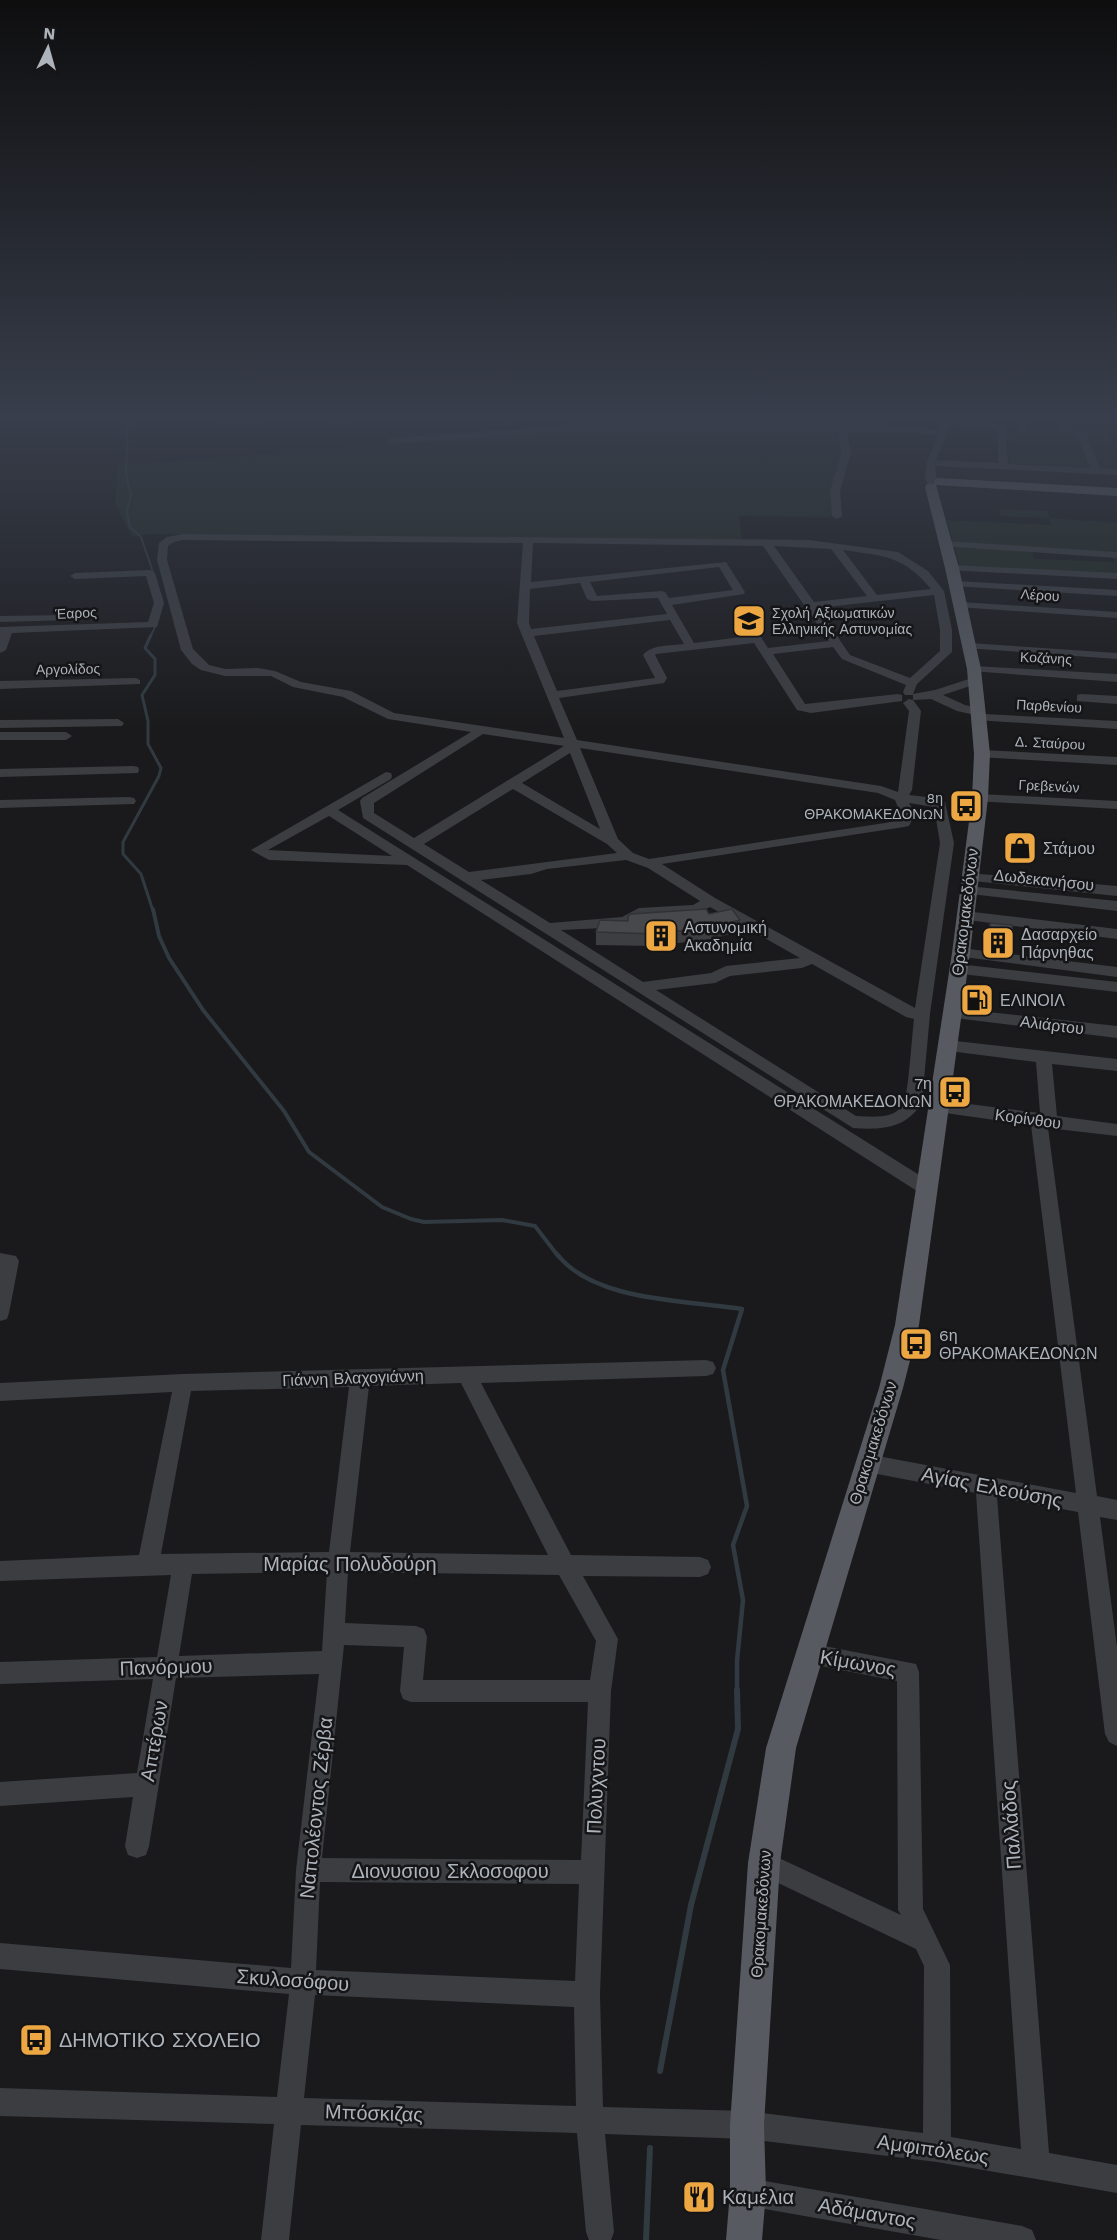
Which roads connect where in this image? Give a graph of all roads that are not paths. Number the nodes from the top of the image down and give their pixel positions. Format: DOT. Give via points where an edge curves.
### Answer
graph roads {
  1 [pos="942,524"];
  2 [pos="528,541"];
  3 [pos="766,542"];
  4 [pos="945,544"];
  5 [pos="833,545"];
  6 [pos="1117,555"];
  7 [pos="641,557"];
  8 [pos="952,568"];
  9 [pos="75,576"];
  10 [pos="1117,576"];
  11 [pos="583,579"];
  12 [pos="956,584"];
  13 [pos="526,586"];
  14 [pos="939,591"];
  15 [pos="1083,591"];
  16 [pos="1117,593"];
  17 [pos="874,598"];
  18 [pos="667,603"];
  19 [pos="961,605"];
  20 [pos="811,606"];
  21 [pos="1092,614"];
  22 [pos="1117,615"];
  23 [pos="674,616"];
  24 [pos="67,618"];
  25 [pos="0,619"];
  26 [pos="749,627"];
  27 [pos="4,630"];
  28 [pos="527,633"];
  29 [pos="756,639"];
  30 [pos="837,643"];
  31 [pos="692,646"];
  32 [pos="970,646"];
  33 [pos="0,650"];
  34 [pos="765,652"];
  35 [pos="1117,656"];
  36 [pos="974,675"];
  37 [pos="1117,678"];
  38 [pos="136,682"];
  39 [pos="0,685"];
  40 [pos="552,695"];
  41 [pos="909,695"];
  42 [pos="936,696"];
  43 [pos="1081,698"];
  44 [pos="1117,700"];
  45 [pos="979,715"];
  46 [pos="118,723"];
  47 [pos="0,724"];
  48 [pos="1117,725"];
  49 [pos="478,731"];
  50 [pos="0,736"];
  51 [pos="66,736"];
  52 [pos="454,737"];
  53 [pos="574,745"];
  54 [pos="982,754"];
  55 [pos="1117,761"];
  56 [pos="133,770"];
  57 [pos="0,773"];
  58 [pos="513,783"];
  59 [pos="900,798"];
  60 [pos="980,798"];
  61 [pos="129,801"];
  62 [pos="0,804"];
  63 [pos="1117,805"];
  64 [pos="328,810"];
  65 [pos="600,810"];
  66 [pos="569,816"];
  67 [pos="612,841"];
  68 [pos="416,843"];
  69 [pos="628,856"];
  70 [pos="410,861"];
  71 [pos="652,864"];
  72 [pos="467,877"];
  73 [pos="968,883"];
  74 [pos="1117,891"];
  75 [pos="1095,896"];
  76 [pos="710,901"];
  77 [pos="1117,906"];
  78 [pos="965,916"];
  79 [pos="551,929"];
  80 [pos="1117,934"];
  81 [pos="811,958"];
  82 [pos="960,961"];
  83 [pos="1117,972"];
  84 [pos="642,987"];
  85 [pos="1117,987"];
  86 [pos="952,1013"];
  87 [pos="922,1014"];
  88 [pos="1117,1032"];
  89 [pos="947,1046"];
  90 [pos="1044,1057"];
  91 [pos="1117,1065"];
  92 [pos="938,1106"];
  93 [pos="1044,1122"];
  94 [pos="1117,1130"];
  95 [pos="926,1188"];
  96 [pos="5,1261"];
  97 [pos="0,1312"];
  98 [pos="706,1368"];
  99 [pos="466,1374"];
  100 [pos="360,1377"];
  101 [pos="183,1383"];
  102 [pos="0,1392"];
  103 [pos="867,1462"];
  104 [pos="986,1486"];
  105 [pos="1089,1506"];
  106 [pos="1117,1510"];
  107 [pos="338,1563"];
  108 [pos="183,1564"];
  109 [pos="148,1565"];
  110 [pos="565,1565"];
  111 [pos="700,1567"];
  112 [pos="0,1571"];
  113 [pos="334,1633"];
  114 [pos="809,1654"];
  115 [pos="332,1662"];
  116 [pos="167,1668"];
  117 [pos="0,1673"];
  118 [pos="600,1691"];
  119 [pos="1117,1734"];
  120 [pos="147,1784"];
  121 [pos="0,1794"];
  122 [pos="137,1846"];
  123 [pos="764,1863"];
  124 [pos="308,1870"];
  125 [pos="591,1872"];
  126 [pos="925,1940"];
  127 [pos="0,1956"];
  128 [pos="303,1982"];
  129 [pos="587,1995"];
  130 [pos="0,2102"];
  131 [pos="288,2111"];
  132 [pos="590,2120"];
  133 [pos="747,2125"];
  134 [pos="937,2148"];
  135 [pos="1036,2165"];
  136 [pos="1117,2179"];
  137 [pos="748,2192"];
  138 [pos="600,2232"];
  139 [pos="275,2240"];
  140 [pos="744,2240"];
  141 [pos="1022,2240"];
  1 -- 4 [label="main road, Θρακομακεδόνων"];
  2 -- 7 [label="street"];
  2 -- 13 [label="street"];
  2 -- 49 [label="street" via="183,537 168,541 161,550 187,650 205,669 276,674 299,686 348,694 376,712"];
  3 -- 5 [label="street"];
  3 -- 7 [label="street"];
  3 -- 20 [label="street"];
  4 -- 6 [label="street"];
  4 -- 8 [label="main road, Θρακομακεδόνων"];
  5 -- 14 [label="street" via="897,555 928,577"];
  5 -- 17 [label="street"];
  7 -- 11 [label="street"];
  7 -- 18 [label="street" via="722,564 740,592"];
  8 -- 10 [label="street"];
  8 -- 12 [label="main road, Θρακομακεδόνων"];
  9 -- 27 [label="street, Έαρος" via="150,573 159,603 153,625"];
  11 -- 13 [label="street"];
  11 -- 18 [label="street" via="593,598 658,593"];
  12 -- 15 [label="street"];
  12 -- 19 [label="main road, Θρακομακεδόνων"];
  13 -- 28 [label="street" via="522,619"];
  14 -- 17 [label="street"];
  14 -- 41 [label="street" via="948,650"];
  15 -- 16 [label="street"];
  15 -- 21 [label="street"];
  17 -- 20 [label="street"];
  18 -- 23 [label="street"];
  19 -- 21 [label="street, Λέρου"];
  19 -- 32 [label="main road, Θρακομακεδόνων"];
  20 -- 30 [label="street"];
  21 -- 22 [label="street, Λέρου"];
  23 -- 28 [label="street"];
  23 -- 31 [label="street"];
  24 -- 25 [label="street"];
  26 -- 29 [label="street"];
  27 -- 33 [label="street"];
  28 -- 40 [label="street"];
  29 -- 31 [label="street"];
  29 -- 34 [label="street"];
  30 -- 34 [label="street"];
  30 -- 41 [label="street" via="846,657"];
  31 -- 40 [label="street" via="649,653 660,681"];
  32 -- 35 [label="street"];
  32 -- 36 [label="main road, Θρακομακεδόνων"];
  34 -- 41 [label="street" via="801,707 811,709"];
  36 -- 37 [label="street, Κοζάνης"];
  36 -- 42 [label="street"];
  36 -- 45 [label="main road, Θρακομακεδόνων"];
  38 -- 39 [label="street, Αργολίδος"];
  40 -- 53 [label="street"];
  41 -- 42 [label="street"];
  41 -- 59 [label="street" via="915,711 906,790"];
  42 -- 45 [label="street, Παρθενίου"];
  43 -- 44 [label="street"];
  45 -- 48 [label="street, Παρθενίου"];
  45 -- 54 [label="main road, Θρακομακεδόνων"];
  46 -- 47 [label="street"];
  49 -- 53 [label="street"];
  49 -- 68 [label="street" via="368,801 368,815"];
  50 -- 51 [label="street"];
  52 -- 64 [label="street"];
  53 -- 58 [label="street"];
  53 -- 59 [label="street" via="881,790"];
  53 -- 65 [label="street"];
  54 -- 55 [label="street, Δ. Σταύρου"];
  54 -- 60 [label="main road, Θρακομακεδόνων"];
  56 -- 57 [label="street"];
  58 -- 66 [label="street"];
  58 -- 68 [label="street"];
  59 -- 71 [label="street" via="908,814 904,823"];
  59 -- 87 [label="street" via="940,805 947,843"];
  60 -- 63 [label="street, Γρεβενών"];
  60 -- 73 [label="main road, Θρακομακεδόνων"];
  61 -- 62 [label="street"];
  64 -- 70 [label="street"];
  64 -- 70 [label="street" via="258,850 269,856"];
  65 -- 66 [label="street"];
  65 -- 67 [label="street"];
  66 -- 67 [label="street"];
  67 -- 69 [label="street"];
  68 -- 72 [label="street"];
  69 -- 71 [label="street"];
  69 -- 72 [label="street"];
  70 -- 95 [label="street"];
  71 -- 76 [label="street"];
  72 -- 79 [label="street"];
  73 -- 75 [label="street, Δωδεκανήσου"];
  73 -- 78 [label="main road, Θρακομακεδόνων"];
  74 -- 75 [label="street, Δωδεκανήσου"];
  75 -- 77 [label="street, Δωδεκανήσου"];
  76 -- 79 [label="street" via="696,909 639,913 625,922"];
  76 -- 81 [label="street"];
  78 -- 80 [label="street"];
  78 -- 82 [label="main road, Θρακομακεδόνων"];
  79 -- 84 [label="street"];
  81 -- 84 [label="street" via="802,963 726,970 715,978"];
  81 -- 87 [label="street" via="911,1012"];
  82 -- 83 [label="street"];
  82 -- 85 [label="street"];
  82 -- 86 [label="main road, Θρακομακεδόνων"];
  84 -- 87 [label="street" via="853,1122 881,1124 907,1113 914,1102"];
  86 -- 88 [label="street, Αλιάρτου"];
  86 -- 89 [label="main road, Θρακομακεδόνων"];
  89 -- 90 [label="street"];
  89 -- 92 [label="main road, Θρακομακεδόνων"];
  90 -- 91 [label="street"];
  90 -- 93 [label="street"];
  92 -- 93 [label="street, Κορίνθου"];
  92 -- 95 [label="main road, Θρακομακεδόνων"];
  93 -- 94 [label="street, Κορίνθου"];
  93 -- 105 [label="street"];
  95 -- 103 [label="main road, Θρακομακεδόνων" via="907,1325"];
  96 -- 97 [label="street"];
  98 -- 99 [label="street, Γιάννη Βλαχογιάννη"];
  99 -- 100 [label="street, Γιάννη Βλαχογιάννη"];
  99 -- 110 [label="street, Πολυχντου"];
  100 -- 101 [label="street, Γιάννη Βλαχογιάννη"];
  100 -- 107 [label="street, Ναπολέοντος Ζέρβα"];
  101 -- 102 [label="street, Γιάννη Βλαχογιάννη"];
  101 -- 109 [label="street"];
  103 -- 104 [label="street, Αγίας Ελεούσης"];
  103 -- 114 [label="main road, Θρακομακεδόνων"];
  104 -- 105 [label="street, Αγίας Ελεούσης"];
  104 -- 135 [label="street, Παλλάδος"];
  105 -- 106 [label="street, Αγίας Ελεούσης"];
  105 -- 119 [label="street"];
  107 -- 108 [label="street, Μαρίας Πολυδούρη"];
  107 -- 110 [label="street, Μαρίας Πολυδούρη"];
  107 -- 113 [label="street, Ναπολέοντος Ζέρβα"];
  108 -- 109 [label="street, Μαρίας Πολυδούρη"];
  108 -- 116 [label="street, Απτέρων"];
  109 -- 112 [label="street, Μαρίας Πολυδούρη"];
  110 -- 111 [label="street, Μαρίας Πολυδούρη"];
  110 -- 118 [label="street, Πολυχντου" via="607,1639"];
  113 -- 115 [label="street, Ναπολέοντος Ζέρβα"];
  113 -- 118 [label="street" via="416,1637 411,1691"];
  114 -- 123 [label="main road, Θρακομακεδόνων" via="781,1748"];
  114 -- 126 [label="street, Κίμωνος" via="908,1672 911,1910"];
  115 -- 116 [label="street, Πανόρμου"];
  115 -- 124 [label="street, Ναπολέοντος Ζέρβα"];
  116 -- 117 [label="street, Πανόρμου"];
  116 -- 120 [label="street, Απτέρων"];
  118 -- 125 [label="street, Πολυχντου"];
  120 -- 121 [label="street"];
  120 -- 122 [label="street, Απτέρων"];
  123 -- 126 [label="street"];
  123 -- 133 [label="main road, Θρακομακεδόνων"];
  124 -- 125 [label="street, Διονυσιου Σκλοσοφου"];
  124 -- 128 [label="street, Ναπολέοντος Ζέρβα"];
  125 -- 129 [label="street, Πολυχντου"];
  126 -- 134 [label="street" via="937,1965"];
  127 -- 128 [label="street, Σκυλοσόφου"];
  128 -- 129 [label="street, Σκυλοσόφου"];
  128 -- 131 [label="street, Ναπολέοντος Ζέρβα"];
  129 -- 132 [label="street, Πολυχντου"];
  130 -- 131 [label="street, Μπόσκιζας"];
  131 -- 132 [label="street, Μπόσκιζας"];
  131 -- 139 [label="street, Ναπολέοντος Ζέρβα"];
  132 -- 133 [label="street, Μπόσκιζας"];
  132 -- 138 [label="street, Πολυχντου"];
  133 -- 134 [label="street, Αμφιπόλεως"];
  133 -- 137 [label="main road, Θρακομακεδόνων"];
  134 -- 135 [label="street, Αμφιπόλεως"];
  135 -- 136 [label="street, Αμφιπόλεως"];
  137 -- 140 [label="main road, Θρακομακεδόνων"];
  137 -- 141 [label="street, Αδάμαντος"];
}
